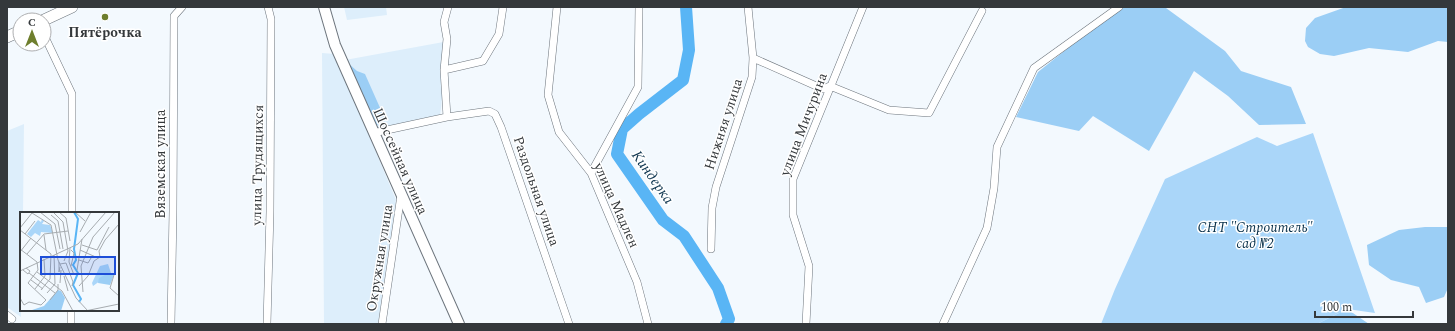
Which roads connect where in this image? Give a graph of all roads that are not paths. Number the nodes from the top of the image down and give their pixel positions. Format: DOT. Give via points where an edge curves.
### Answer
graph roads {
  1 [pos="72,7"];
  2 [pos="182,7"];
  3 [pos="268,7"];
  4 [pos="324,7"];
  5 [pos="448,7"];
  6 [pos="503,7"];
  7 [pos="557,7"];
  8 [pos="639,7"];
  9 [pos="748,7"];
  10 [pos="862,7"];
  11 [pos="1116,8"];
  12 [pos="982,11"];
  13 [pos="52,16"];
  14 [pos="52,52"];
  15 [pos="753,58"];
  16 [pos="444,70"];
  17 [pos="830,86"];
  18 [pos="447,117"];
  19 [pos="373,133"];
  20 [pos="591,173"];
  21 [pos="401,195"];
  22 [pos="72,212"];
  23 [pos="711,248"];
  24 [pos="71,311"];
  25 [pos="457,323"];
  26 [pos="71,324"];
  27 [pos="171,324"];
  28 [pos="267,324"];
  29 [pos="382,324"];
  30 [pos="569,324"];
  31 [pos="648,324"];
  32 [pos="806,324"];
  33 [pos="943,324"];
  1 -- 13 [label="main road"];
  2 -- 27 [label="street, Вяземская улица" via="174,16"];
  3 -- 28 [label="street, улица Трудящихся" via="271,26"];
  4 -- 19 [label="street, Шоссейная улица" via="335,45"];
  5 -- 16 [label="street" via="444,22 447,38"];
  6 -- 16 [label="street" via="499,34 483,61"];
  7 -- 20 [label="street, улица Мадлен" via="548,95 559,132"];
  8 -- 20 [label="street" via="638,87"];
  9 -- 15 [label="street, Нижняя улица"];
  10 -- 17 [label="street, улица Мичурина"];
  11 -- 33 [label="street" via="1034,68 997,147 994,188 987,228"];
  12 -- 17 [label="street" via="929,113 889,110"];
  14 -- 22 [label="street" via="72,94"];
  15 -- 17 [label="street" via="823,89"];
  15 -- 23 [label="street, Нижняя улица" via="752,77 716,188 712,208"];
  16 -- 18 [label="street"];
  17 -- 32 [label="street, улица Мичурина" via="793,179 793,215 809,266"];
  18 -- 19 [label="street, Раздольная улица"];
  18 -- 30 [label="street, Раздольная улица" via="489,111 495,114"];
  19 -- 21 [label="street, Шоссейная улица"];
  20 -- 31 [label="street, улица Мадлен" via="637,282"];
  21 -- 25 [label="street, Шоссейная улица"];
  21 -- 29 [label="street, Окружная улица"];
  24 -- 26 [label="street"];
}
